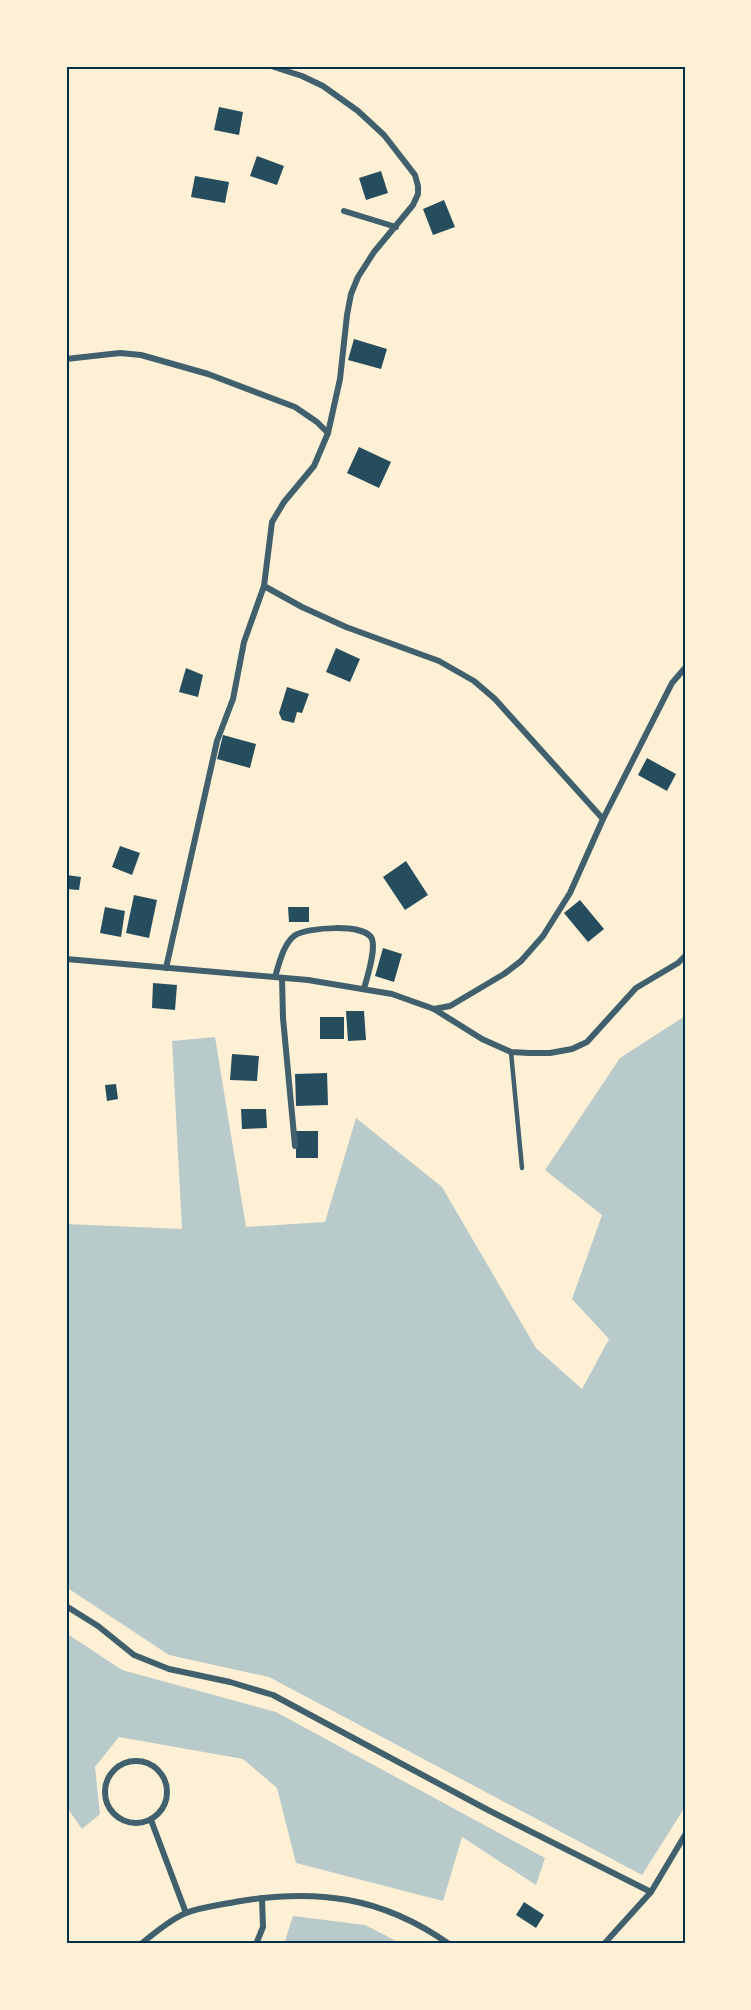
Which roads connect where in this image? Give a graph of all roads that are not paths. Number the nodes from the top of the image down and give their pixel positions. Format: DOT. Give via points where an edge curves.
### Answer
graph roads {
  1 [pos="271,66"];
  2 [pos="344,211"];
  3 [pos="396,227"];
  4 [pos="66,359"];
  5 [pos="328,433"];
  6 [pos="264,586"];
  7 [pos="685,668"];
  8 [pos="603,819"];
  9 [pos="685,956"];
  10 [pos="66,959"];
  11 [pos="165,968"];
  12 [pos="275,977"];
  13 [pos="282,978"];
  14 [pos="364,989"];
  15 [pos="434,1009"];
  16 [pos="511,1052"];
  17 [pos="295,1146"];
  18 [pos="522,1168"];
  19 [pos="66,1606"];
  20 [pos="151,1820"];
  21 [pos="685,1835"];
  22 [pos="651,1892"];
  23 [pos="262,1898"];
  24 [pos="186,1913"];
  25 [pos="141,1944"];
  26 [pos="256,1944"];
  27 [pos="449,1944"];
  28 [pos="604,1944"];
  1 -- 3 [label="street" via="323,86 358,111 399,153 416,176 418,186 416,201"];
  2 -- 3 [label="street"];
  3 -- 5 [label="street" via="366,264 351,294 340,379"];
  4 -- 5 [label="street" via="120,353 152,358 208,374 295,407"];
  5 -- 6 [label="street" via="314,466 272,522"];
  6 -- 8 [label="street" via="346,627 440,661 474,681 495,699"];
  6 -- 11 [label="street" via="244,642 233,699 217,741"];
  7 -- 8 [label="street" via="672,683"];
  8 -- 15 [label="street" via="570,893 521,962 474,993"];
  9 -- 16 [label="street" via="636,988 587,1042 550,1053"];
  10 -- 11 [label="street"];
  11 -- 12 [label="street"];
  12 -- 13 [label="street"];
  12 -- 14 [label="street" via="290,939 297,934 324,929 362,930 372,941"];
  13 -- 14 [label="street"];
  13 -- 17 [label="street"];
  14 -- 15 [label="street"];
  15 -- 16 [label="street"];
  16 -- 18 [label="lane"];
  19 -- 22 [label="street" via="134,1655 169,1670 273,1695"];
  20 -- 20 [label="street" via="131,1823 113,1813 108,1804 107,1784 118,1767 137,1761 163,1775 168,1795 159,1814"];
  20 -- 24 [label="street"];
  21 -- 22 [label="street"];
  22 -- 28 [label="street"];
  23 -- 24 [label="street"];
  23 -- 26 [label="street" via="263,1927"];
  23 -- 27 [label="street" via="297,1894 335,1897 381,1908"];
  24 -- 25 [label="street"];
}
